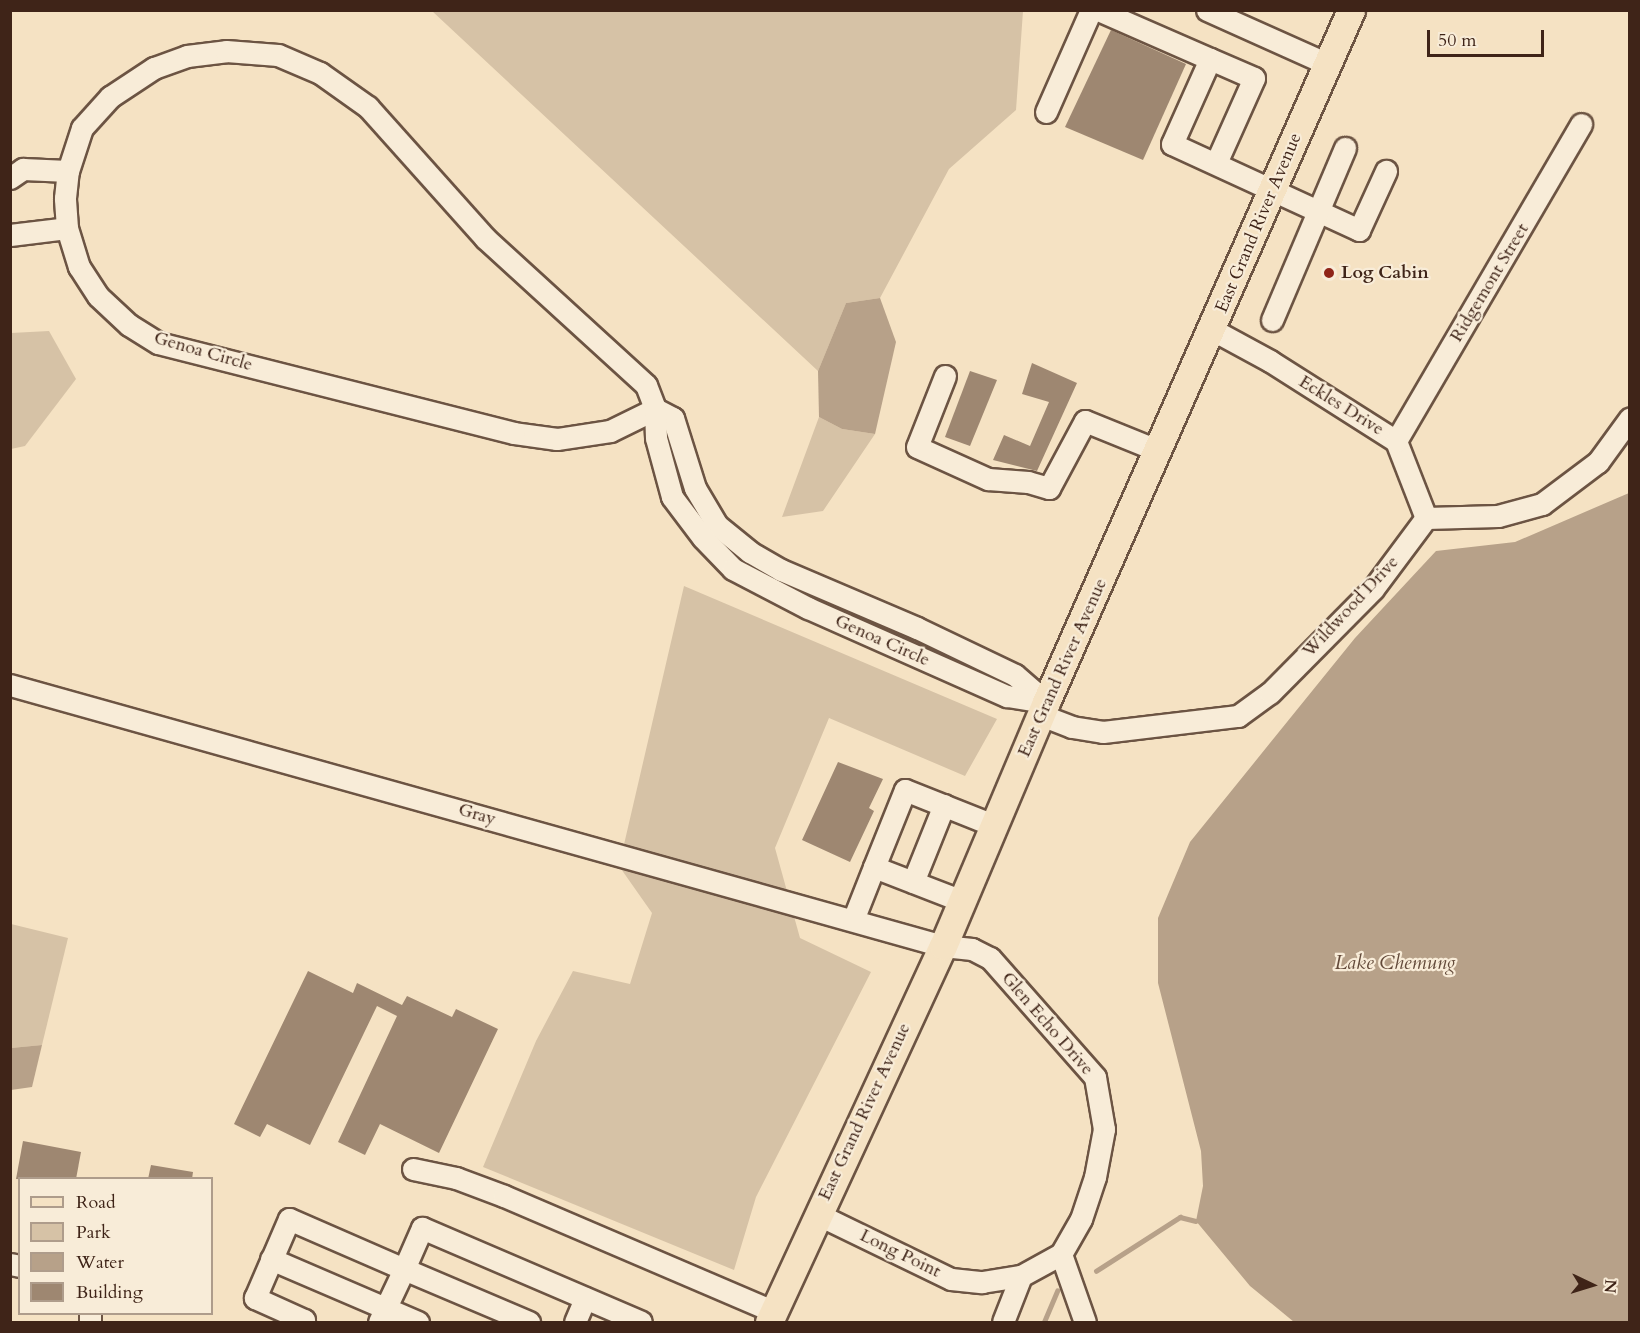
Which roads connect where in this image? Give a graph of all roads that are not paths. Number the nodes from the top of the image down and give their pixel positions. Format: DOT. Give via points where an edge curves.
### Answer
graph roads {
  1 [pos="1090,10"];
  2 [pos="1098,10"];
  3 [pos="1207,10"];
  4 [pos="1351,10"];
  5 [pos="1210,58"];
  6 [pos="1328,64"];
  7 [pos="1046,112"];
  8 [pos="1581,124"];
  9 [pos="1345,148"];
  10 [pos="1216,163"];
  11 [pos="68,171"];
  12 [pos="1386,171"];
  13 [pos="10,178"];
  14 [pos="1273,190"];
  15 [pos="1318,211"];
  16 [pos="67,228"];
  17 [pos="10,235"];
  18 [pos="1272,320"];
  19 [pos="1213,330"];
  20 [pos="945,376"];
  21 [pos="655,409"];
  22 [pos="1629,418"];
  23 [pos="1396,441"];
  24 [pos="1159,451"];
  25 [pos="1426,518"];
  26 [pos="710,532"];
  27 [pos="820,586"];
  28 [pos="808,608"];
  29 [pos="966,651"];
  30 [pos="956,674"];
  31 [pos="10,685"];
  32 [pos="1043,708"];
  33 [pos="944,805"];
  34 [pos="993,825"];
  35 [pos="874,867"];
  36 [pos="913,882"];
  37 [pos="962,901"];
  38 [pos="853,920"];
  39 [pos="943,946"];
  40 [pos="413,1169"];
  41 [pos="817,1214"];
  42 [pos="1061,1254"];
  43 [pos="271,1259"];
  44 [pos="404,1269"];
  45 [pos="1021,1276"];
  46 [pos="585,1298"];
  47 [pos="383,1316"];
  48 [pos="772,1317"];
  49 [pos="306,1322"];
  50 [pos="418,1323"];
  51 [pos="529,1323"];
  52 [pos="575,1323"];
  53 [pos="641,1323"];
  54 [pos="1003,1323"];
  55 [pos="1085,1323"];
  1 -- 7 [label="street"];
  2 -- 5 [label="street"];
  3 -- 6 [label="street"];
  4 -- 6 [label="main road, East Grand River Avenue"];
  5 -- 10 [label="street" via="1254,78"];
  5 -- 10 [label="street" via="1172,144"];
  6 -- 14 [label="main road, East Grand River Avenue"];
  8 -- 23 [label="street, Ridgemont Street"];
  9 -- 15 [label="street"];
  10 -- 14 [label="street"];
  11 -- 13 [label="street" via="23,169"];
  11 -- 16 [label="street, Genoa Circle"];
  11 -- 21 [label="street, Genoa Circle" via="82,128 110,97 154,68 187,56 226,51 278,55 320,73 368,107 485,238 646,385"];
  12 -- 15 [label="street" via="1359,230"];
  14 -- 15 [label="street"];
  14 -- 19 [label="main road, East Grand River Avenue"];
  15 -- 18 [label="street"];
  16 -- 17 [label="street"];
  16 -- 21 [label="street, Genoa Circle" via="79,267 98,296 129,325 159,343 514,433 557,439 610,431"];
  19 -- 23 [label="street, Eckles Drive" via="1270,361"];
  19 -- 24 [label="main road, East Grand River Avenue"];
  20 -- 24 [label="street" via="917,447 988,479 1049,488 1085,421"];
  21 -- 26 [label="street, Genoa Circle" via="673,418"];
  22 -- 25 [label="street" via="1598,462 1542,504 1498,516"];
  23 -- 25 [label="street, Eckles Drive"];
  24 -- 32 [label="main road, East Grand River Avenue"];
  25 -- 32 [label="street, Wildwood Drive" via="1373,589 1270,693 1238,716 1103,732 1071,727"];
  26 -- 27 [label="street, Genoa Circle"];
  26 -- 28 [label="street, Genoa Circle" via="733,569"];
  27 -- 28 [label="street"];
  27 -- 29 [label="street, Genoa Circle"];
  28 -- 30 [label="street, Genoa Circle"];
  29 -- 30 [label="street"];
  29 -- 32 [label="street, Genoa Circle" via="1015,675"];
  30 -- 32 [label="street, Genoa Circle"];
  31 -- 38 [label="street, Gray"];
  32 -- 34 [label="main road, East Grand River Avenue"];
  33 -- 34 [label="street"];
  33 -- 35 [label="street" via="905,790"];
  33 -- 36 [label="street"];
  34 -- 37 [label="main road, East Grand River Avenue"];
  35 -- 36 [label="street"];
  35 -- 38 [label="street"];
  36 -- 37 [label="street"];
  37 -- 39 [label="main road, East Grand River Avenue"];
  38 -- 39 [label="street, Gray"];
  39 -- 41 [label="main road, East Grand River Avenue"];
  39 -- 42 [label="street, Glen Echo Drive" via="972,949 990,958 1095,1077 1104,1129 1095,1177 1081,1219"];
  40 -- 48 [label="street" via="456,1178 504,1196"];
  41 -- 45 [label="street, Long Point" via="951,1279 982,1282"];
  41 -- 48 [label="main road, East Grand River Avenue"];
  42 -- 45 [label="street"];
  42 -- 55 [label="street"];
  43 -- 44 [label="street" via="289,1219"];
  43 -- 47 [label="street"];
  43 -- 49 [label="street" via="255,1298"];
  44 -- 46 [label="street" via="422,1228"];
  44 -- 47 [label="street"];
  44 -- 51 [label="street"];
  45 -- 54 [label="street"];
  46 -- 52 [label="street"];
  46 -- 53 [label="street"];
  47 -- 50 [label="street"];
}
